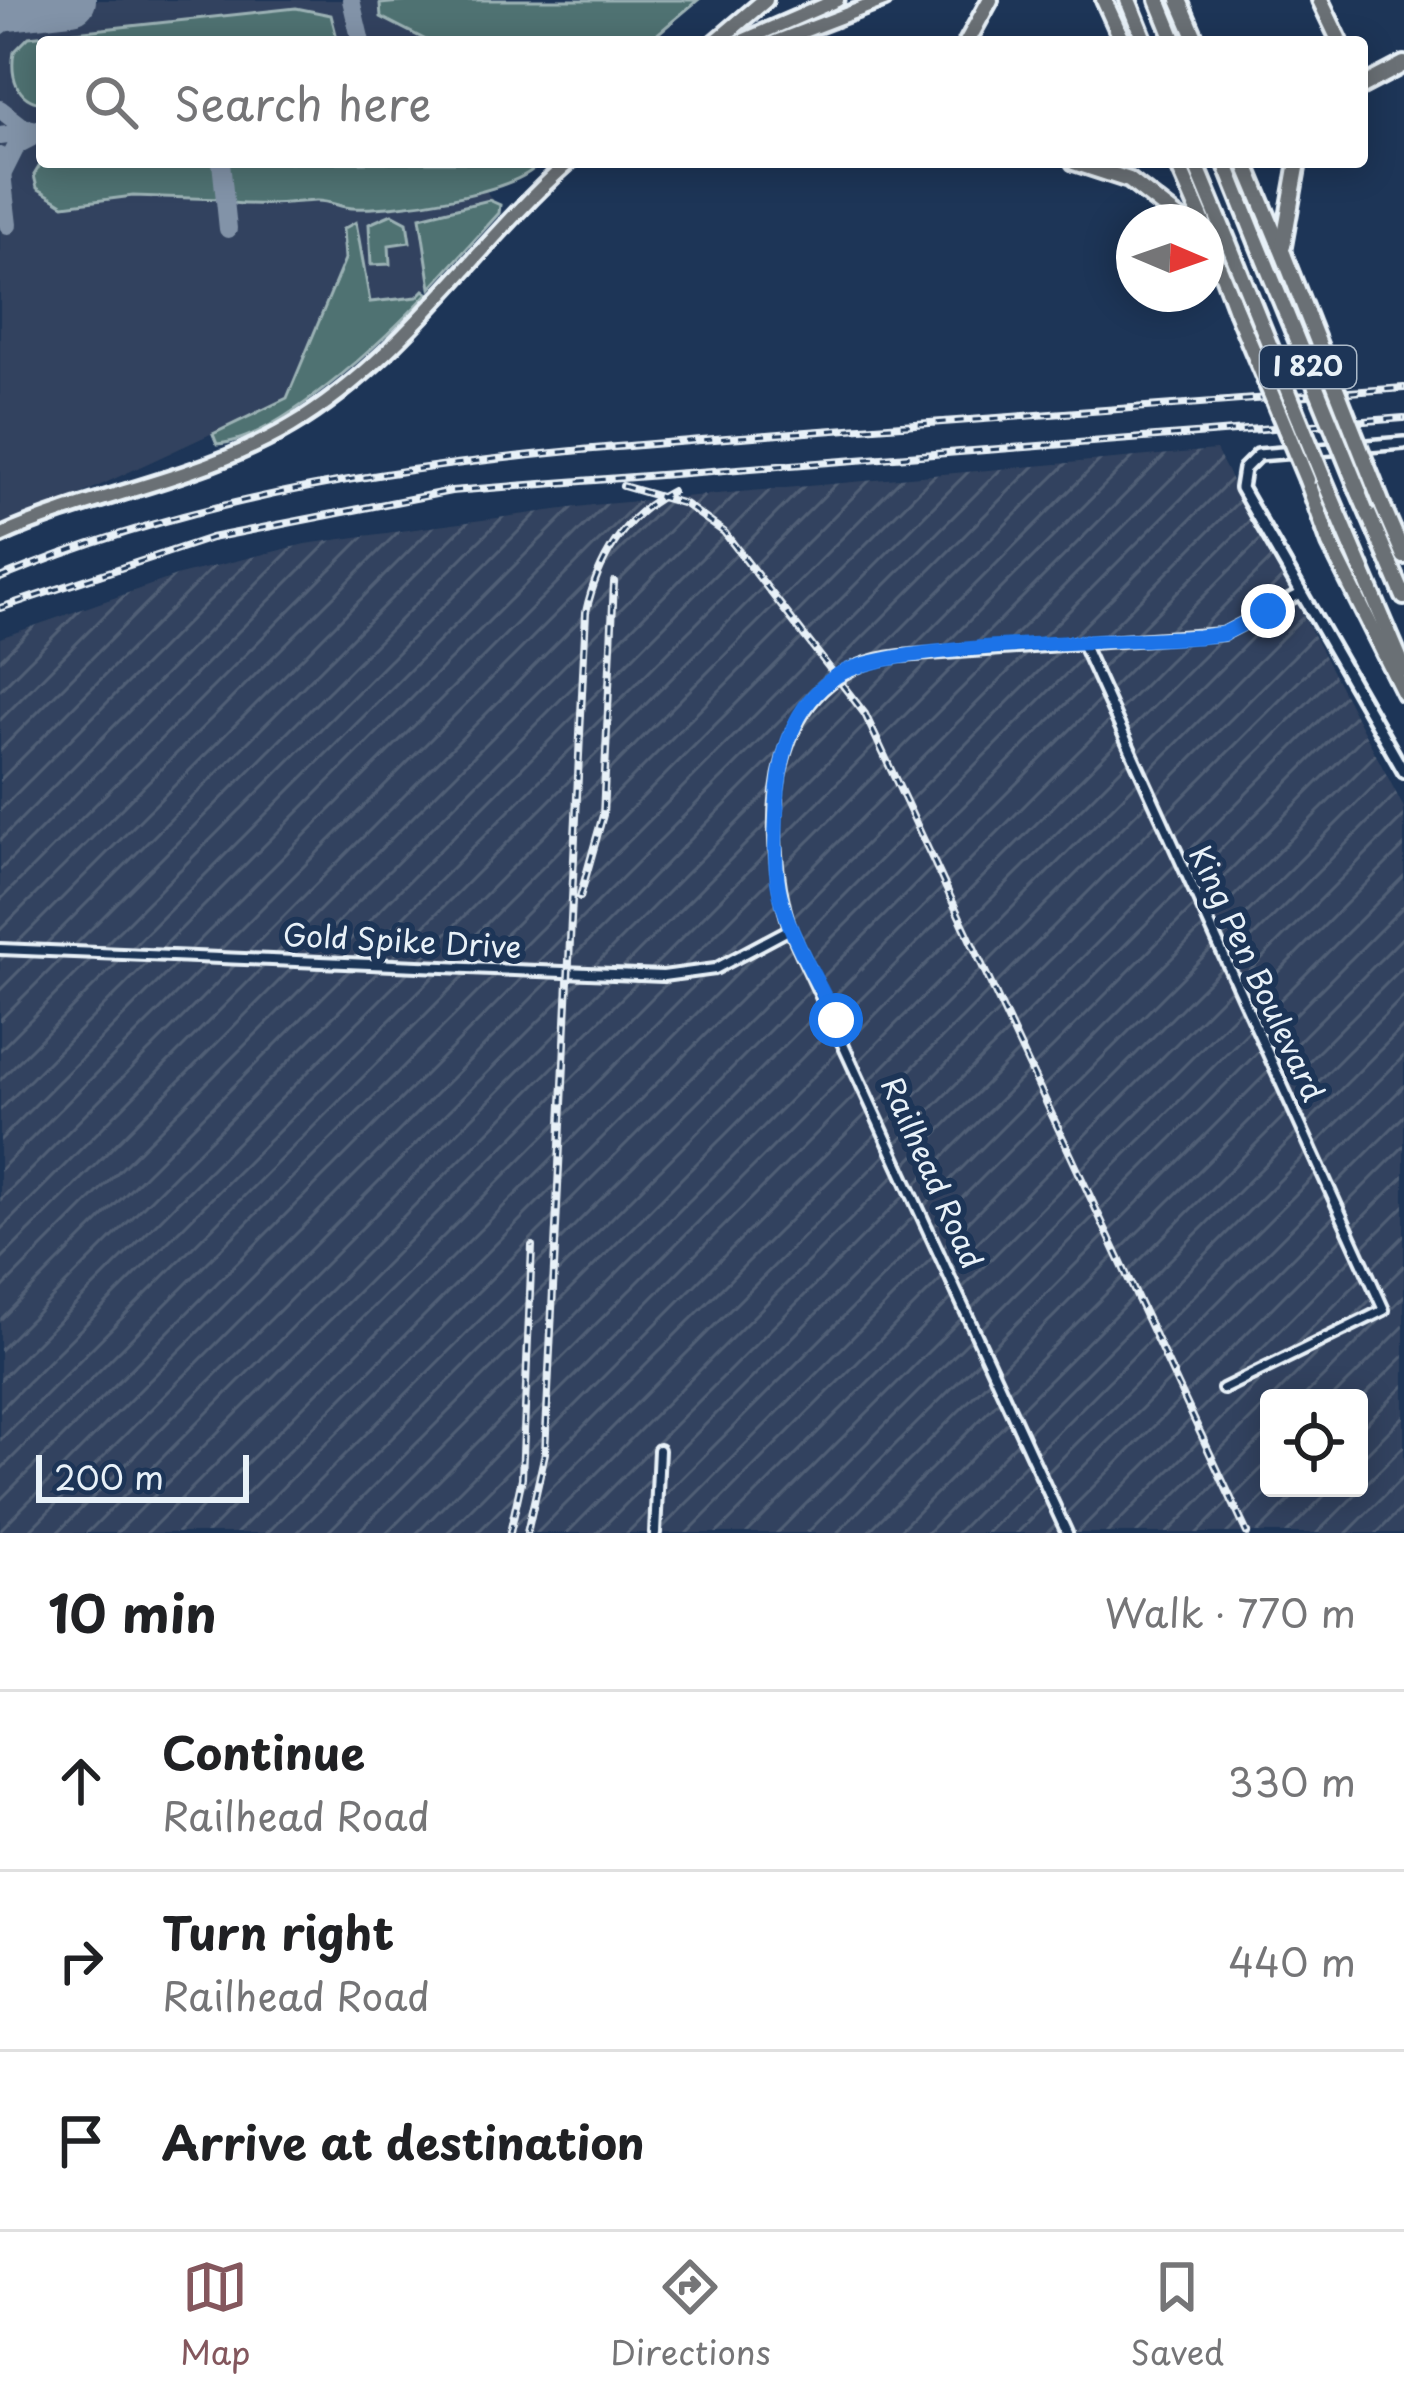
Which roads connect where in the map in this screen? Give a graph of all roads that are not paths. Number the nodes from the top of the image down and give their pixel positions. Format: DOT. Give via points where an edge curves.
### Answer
graph roads {
  1 [pos="765,0"];
  2 [pos="837,0"];
  3 [pos="884,0"];
  4 [pos="990,0"];
  5 [pos="1104,0"];
  6 [pos="1128,0"];
  7 [pos="1179,0"];
  8 [pos="1320,0"];
  9 [pos="1158,1"];
  10 [pos="723,36"];
  11 [pos="754,36"];
  12 [pos="791,36"];
  13 [pos="970,36"];
  14 [pos="1118,36"];
  15 [pos="1143,36"];
  16 [pos="1173,36"];
  17 [pos="1194,36"];
  18 [pos="1337,36"];
  19 [pos="1404,64"];
  20 [pos="1368,83"];
  21 [pos="563,168"];
  22 [pos="1092,168"];
  23 [pos="1180,168"];
  24 [pos="1197,168"];
  25 [pos="1227,168"];
  26 [pos="1248,168"];
  27 [pos="1297,168"];
  28 [pos="1160,204"];
  29 [pos="1195,204"];
  30 [pos="1284,254"];
  31 [pos="1224,278"];
  32 [pos="1224,288"];
  33 [pos="1236,310"];
  34 [pos="1404,443"];
  35 [pos="0,536"];
  36 [pos="1404,556"];
  37 [pos="1300,594"];
  38 [pos="1404,597"];
  39 [pos="1083,645"];
  40 [pos="1404,669"];
  41 [pos="1404,693"];
  42 [pos="1404,772"];
  43 [pos="790,928"];
  44 [pos="0,949"];
  45 [pos="1223,1389"];
  46 [pos="659,1450"];
  47 [pos="656,1533"];
  48 [pos="1067,1533"];
  1 -- 10 [label="highway"];
  2 -- 11 [label="main road"];
  3 -- 12 [label="main road"];
  4 -- 13 [label="highway"];
  5 -- 14 [label="highway"];
  6 -- 15 [label="highway"];
  7 -- 17 [label="highway"];
  8 -- 18 [label="highway"];
  9 -- 16 [label="highway"];
  19 -- 20 [label="highway"];
  21 -- 35 [label="main road" via="383,356 296,424 204,467"];
  22 -- 28 [label="highway" via="1129,180"];
  23 -- 29 [label="highway"];
  24 -- 40 [label="highway, I 820, bridge"];
  25 -- 38 [label="highway, I 820, bridge"];
  26 -- 30 [label="highway"];
  27 -- 30 [label="highway"];
  30 -- 36 [label="highway, bridge"];
  31 -- 33 [label="highway"];
  32 -- 33 [label="highway"];
  33 -- 41 [label="highway, bridge" via="1330,544"];
  34 -- 37 [label="street" via="1269,452 1244,469 1244,499"];
  37 -- 39 [label="street, Railhead Road" via="1223,634"];
  37 -- 42 [label="street"];
  39 -- 43 [label="street, Railhead Road" via="888,657 837,676 815,695 780,763 776,865"];
  39 -- 45 [label="street, King Pen Boulevard" via="1384,1310"];
  43 -- 44 [label="street, Gold Spike Drive" via="715,969 663,976"];
  43 -- 48 [label="street, Railhead Road"];
  46 -- 47 [label="street"];
}
